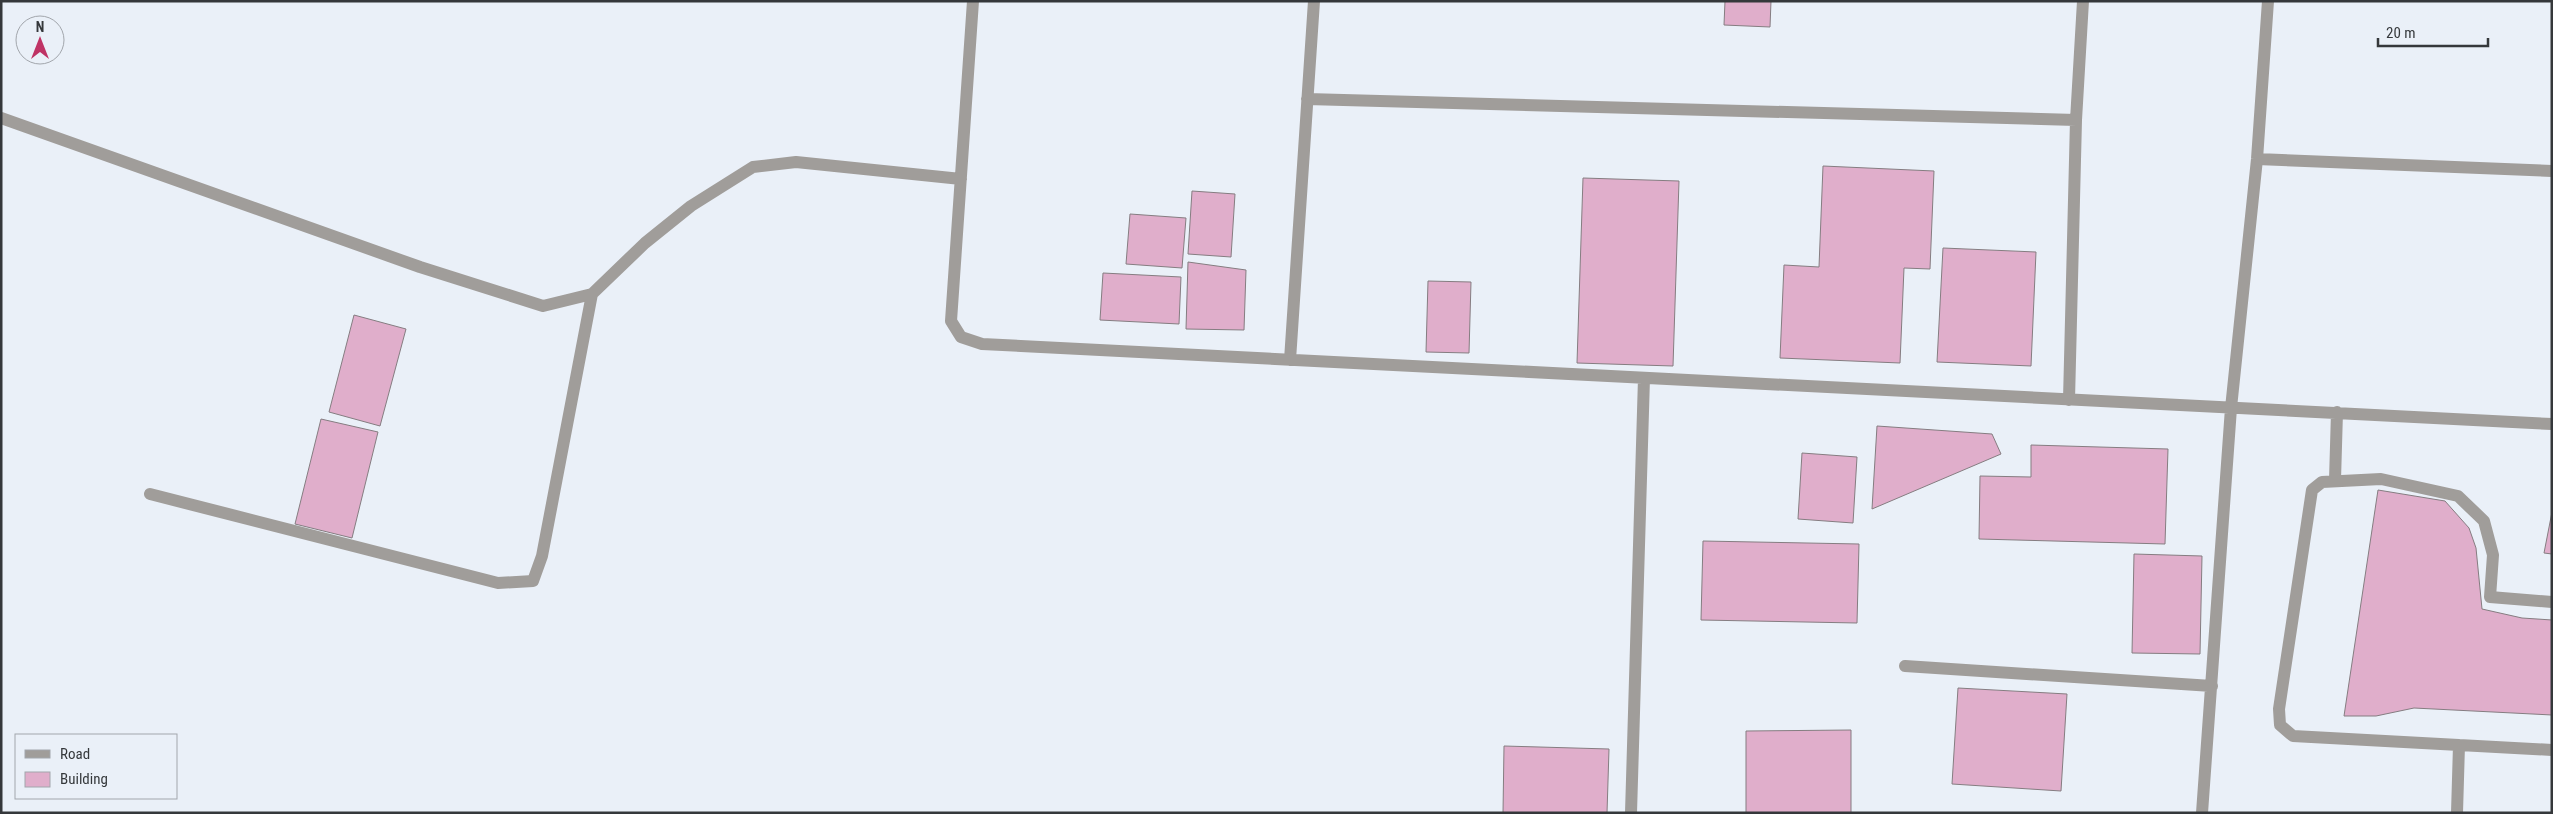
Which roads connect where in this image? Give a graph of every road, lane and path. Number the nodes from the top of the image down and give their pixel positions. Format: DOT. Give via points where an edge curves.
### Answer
graph roads {
  1 [pos="973,1"];
  2 [pos="1314,1"];
  3 [pos="2083,1"];
  4 [pos="2268,1"];
  5 [pos="1307,99"];
  6 [pos="1,118"];
  7 [pos="2076,120"];
  8 [pos="2257,159"];
  9 [pos="2552,171"];
  10 [pos="961,179"];
  11 [pos="592,294"];
  12 [pos="1290,360"];
  13 [pos="1644,378"];
  14 [pos="2069,400"];
  15 [pos="2231,408"];
  16 [pos="2337,412"];
  17 [pos="2552,424"];
  18 [pos="2335,480"];
  19 [pos="150,494"];
  20 [pos="2552,602"];
  21 [pos="1905,666"];
  22 [pos="2212,686"];
  23 [pos="2459,745"];
  24 [pos="2552,750"];
  25 [pos="1630,813"];
  26 [pos="2202,813"];
  27 [pos="2457,813"];
  1 -- 10 [label="street"];
  2 -- 5 [label="street"];
  3 -- 7 [label="street"];
  4 -- 8 [label="street"];
  5 -- 7 [label="street"];
  5 -- 12 [label="street"];
  6 -- 11 [label="street" via="420,266 543,306"];
  7 -- 14 [label="street"];
  8 -- 9 [label="street"];
  8 -- 15 [label="street"];
  10 -- 11 [label="street" via="796,162 753,167 691,206 645,243"];
  10 -- 12 [label="street" via="951,321 961,337 982,344"];
  11 -- 19 [label="street" via="542,556 533,581 498,583"];
  12 -- 13 [label="street"];
  13 -- 14 [label="street"];
  13 -- 25 [label="street"];
  14 -- 15 [label="street"];
  15 -- 16 [label="street"];
  15 -- 22 [label="street"];
  16 -- 17 [label="street"];
  16 -- 18 [label="street"];
  18 -- 20 [label="street" via="2381,479 2458,496 2484,521 2493,555 2490,598"];
  18 -- 23 [label="street" via="2322,482 2312,490 2279,709 2280,725 2293,736"];
  21 -- 22 [label="street"];
  22 -- 26 [label="street"];
  23 -- 24 [label="street"];
  23 -- 27 [label="street"];
}
